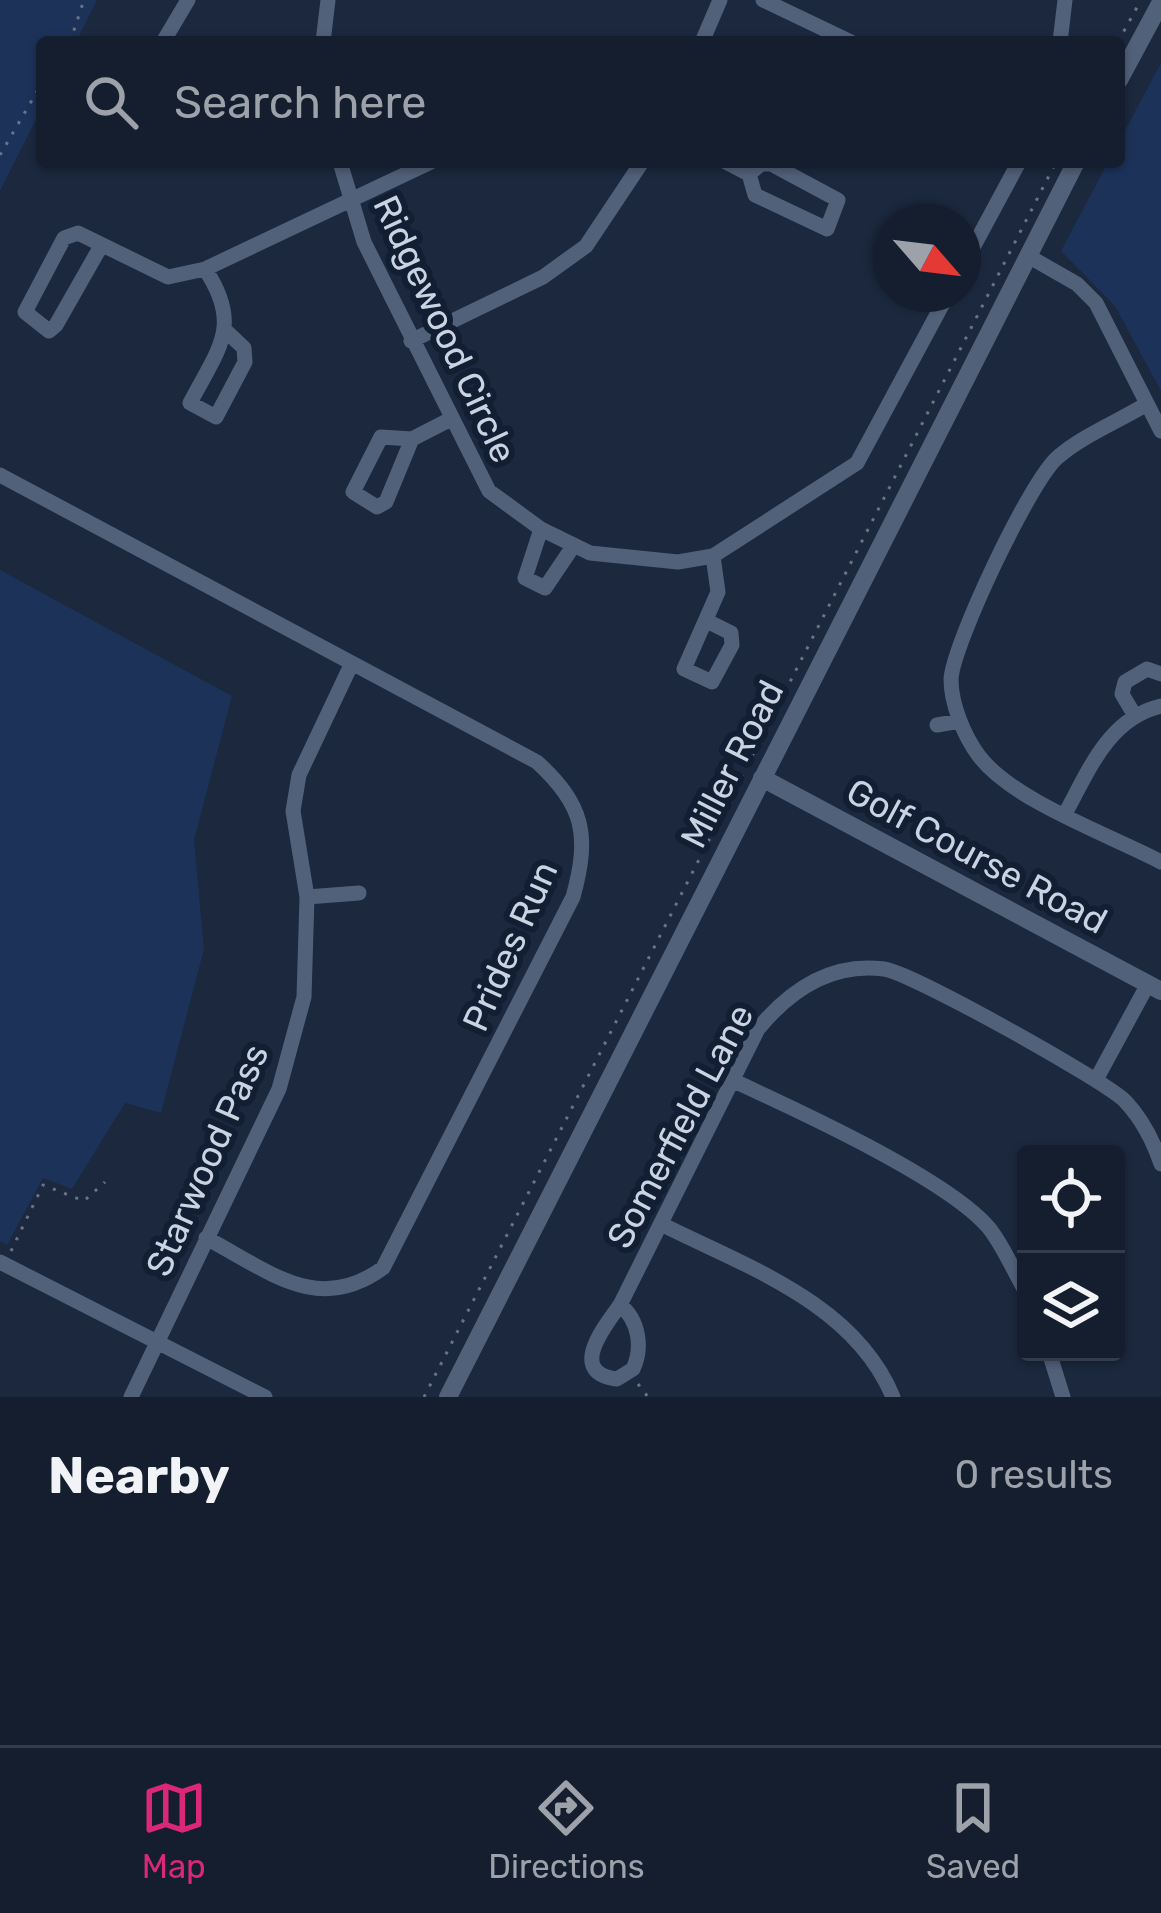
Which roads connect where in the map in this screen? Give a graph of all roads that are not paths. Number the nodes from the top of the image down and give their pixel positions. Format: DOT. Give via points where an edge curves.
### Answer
graph roads {
  1 [pos="188,0"];
  2 [pos="721,0"];
  3 [pos="764,0"];
  4 [pos="1065,0"];
  5 [pos="323,2"];
  6 [pos="1161,2"];
  7 [pos="167,36"];
  8 [pos="322,36"];
  9 [pos="705,36"];
  10 [pos="839,36"];
  11 [pos="1061,36"];
  12 [pos="1125,69"];
  13 [pos="342,168"];
  14 [pos="418,168"];
  15 [pos="638,168"];
  16 [pos="737,168"];
  17 [pos="763,168"];
  18 [pos="778,168"];
  19 [pos="1016,168"];
  20 [pos="1073,168"];
  21 [pos="749,175"];
  22 [pos="350,200"];
  23 [pos="981,233"];
  24 [pos="101,246"];
  25 [pos="1028,256"];
  26 [pos="205,269"];
  27 [pos="938,312"];
  28 [pos="227,332"];
  29 [pos="411,341"];
  30 [pos="1145,405"];
  31 [pos="451,419"];
  32 [pos="1161,431"];
  33 [pos="412,439"];
  34 [pos="0,475"];
  35 [pos="541,530"];
  36 [pos="574,545"];
  37 [pos="713,556"];
  38 [pos="707,621"];
  39 [pos="352,663"];
  40 [pos="1161,674"];
  41 [pos="1161,706"];
  42 [pos="1135,716"];
  43 [pos="959,721"];
  44 [pos="937,725"];
  45 [pos="762,778"];
  46 [pos="1066,812"];
  47 [pos="1161,862"];
  48 [pos="358,893"];
  49 [pos="307,897"];
  50 [pos="1154,988"];
  51 [pos="1097,1078"];
  52 [pos="734,1081"];
  53 [pos="1160,1158"];
  54 [pos="661,1224"];
  55 [pos="206,1238"];
  56 [pos="3,1264"];
  57 [pos="1017,1277"];
  58 [pos="620,1305"];
  59 [pos="160,1342"];
  60 [pos="1052,1361"];
  61 [pos="131,1397"];
  62 [pos="265,1397"];
  63 [pos="448,1397"];
  64 [pos="892,1397"];
  65 [pos="1063,1397"];
  1 -- 7 [label="street"];
  2 -- 9 [label="street"];
  3 -- 10 [label="street"];
  4 -- 11 [label="street"];
  5 -- 8 [label="street"];
  6 -- 12 [label="street"];
  13 -- 22 [label="street, Ridgewood Circle"];
  14 -- 22 [label="street"];
  15 -- 29 [label="street" via="586,246 543,277"];
  16 -- 21 [label="street"];
  17 -- 21 [label="street"];
  18 -- 21 [label="street" via="838,200 826,229 755,195"];
  19 -- 23 [label="street"];
  20 -- 25 [label="street, Miller Road"];
  22 -- 26 [label="street"];
  22 -- 29 [label="street, Ridgewood Circle"];
  24 -- 24 [label="street" via="78,233 64,238 25,312 31,322 49,331 56,325"];
  24 -- 26 [label="street" via="168,277"];
  25 -- 30 [label="street" via="1096,303"];
  25 -- 45 [label="street, Miller Road"];
  26 -- 28 [label="street" via="223,296"];
  27 -- 37 [label="street, Ridgewood Circle" via="857,463"];
  28 -- 28 [label="street" via="190,403 215,416 245,362 244,348"];
  29 -- 31 [label="street, Ridgewood Circle"];
  30 -- 32 [label="street"];
  30 -- 43 [label="street" via="1057,457 1037,484 959,640 951,680"];
  31 -- 33 [label="street"];
  31 -- 35 [label="street, Ridgewood Circle" via="489,491"];
  33 -- 33 [label="street" via="386,502 377,507 358,498 353,492 381,437"];
  34 -- 39 [label="street, Prides Run"];
  35 -- 36 [label="street, Ridgewood Circle"];
  35 -- 36 [label="street" via="525,565 525,578 536,585 554,582"];
  36 -- 37 [label="street, Ridgewood Circle" via="636,560"];
  37 -- 38 [label="street" via="718,592"];
  39 -- 49 [label="street, Starwood Pass" via="299,775 293,811"];
  39 -- 55 [label="street, Prides Run" via="537,762 562,784 582,818 582,866 382,1268 355,1288 325,1293"];
  40 -- 42 [label="street" via="1147,669 1126,682 1122,694"];
  41 -- 42 [label="street"];
  42 -- 46 [label="street" via="1111,736"];
  43 -- 44 [label="street"];
  43 -- 46 [label="street" via="979,757 1008,783"];
  45 -- 50 [label="street, Golf Course Road"];
  45 -- 63 [label="street, Miller Road"];
  46 -- 47 [label="street"];
  48 -- 49 [label="street"];
  49 -- 55 [label="street, Starwood Pass" via="304,998 279,1089"];
  50 -- 51 [label="street"];
  51 -- 52 [label="street, Somerfield Lane" via="887,968 810,980 781,1001"];
  51 -- 53 [label="street, Somerfield Lane" via="1141,1120"];
  52 -- 54 [label="street, Somerfield Lane"];
  52 -- 57 [label="street" via="955,1199 988,1228"];
  54 -- 58 [label="street, Somerfield Lane"];
  54 -- 64 [label="street" via="820,1307 872,1354"];
  55 -- 59 [label="street, Starwood Pass"];
  56 -- 59 [label="street"];
  58 -- 58 [label="street, Somerfield Lane" via="592,1343 590,1360 607,1378 630,1372 640,1343"];
  59 -- 61 [label="street, Starwood Pass"];
  59 -- 62 [label="street"];
  60 -- 65 [label="street"];
}
